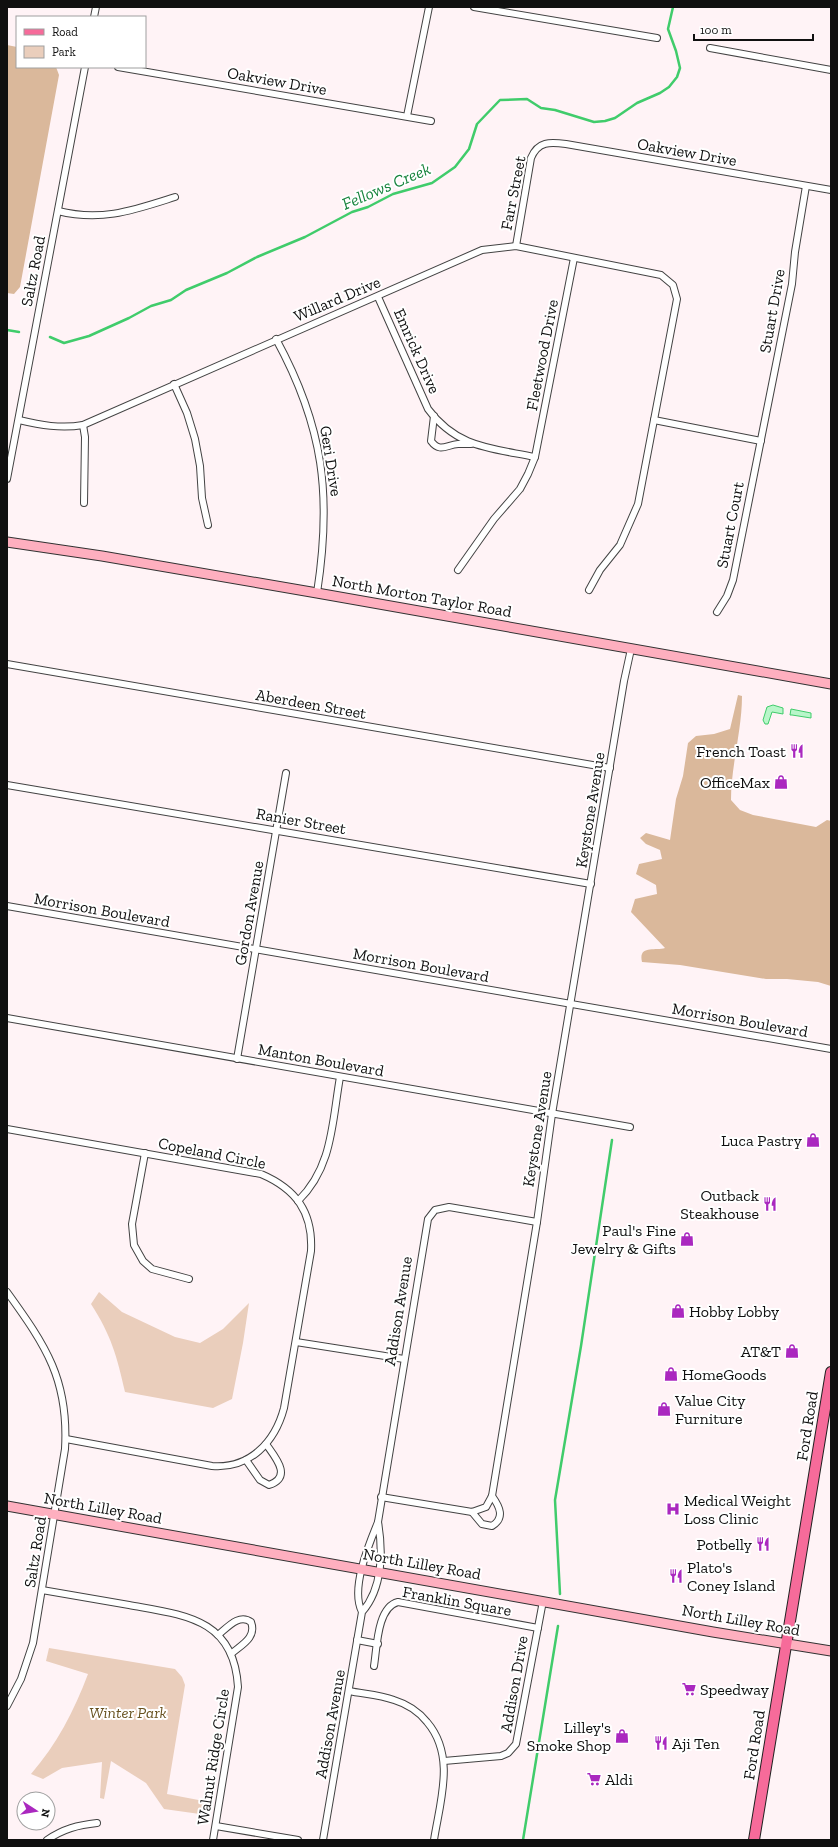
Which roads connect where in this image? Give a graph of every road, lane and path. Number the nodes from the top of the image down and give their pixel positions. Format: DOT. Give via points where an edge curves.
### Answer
graph roads {
  1 [pos="429,7"];
  2 [pos="474,7"];
  3 [pos="657,38"];
  4 [pos="710,48"];
  5 [pos="86,68"];
  6 [pos="124,68"];
  7 [pos="831,70"];
  8 [pos="407,116"];
  9 [pos="431,121"];
  10 [pos="539,146"];
  11 [pos="806,186"];
  12 [pos="831,190"];
  13 [pos="175,197"];
  14 [pos="58,211"];
  15 [pos="516,246"];
  16 [pos="574,258"];
  17 [pos="378,296"];
  18 [pos="276,339"];
  19 [pos="174,384"];
  20 [pos="434,416"];
  21 [pos="19,420"];
  22 [pos="654,420"];
  23 [pos="83,425"];
  24 [pos="760,441"];
  25 [pos="472,444"];
  26 [pos="535,457"];
  27 [pos="7,479"];
  28 [pos="84,503"];
  29 [pos="208,525"];
  30 [pos="7,542"];
  31 [pos="458,570"];
  32 [pos="590,590"];
  33 [pos="317,593"];
  34 [pos="717,612"];
  35 [pos="631,649"];
  36 [pos="7,664"];
  37 [pos="831,684"];
  38 [pos="610,768"];
  39 [pos="286,773"];
  40 [pos="7,785"];
  41 [pos="276,830"];
  42 [pos="591,884"];
  43 [pos="7,906"];
  44 [pos="255,950"];
  45 [pos="571,1004"];
  46 [pos="7,1018"];
  47 [pos="831,1049"];
  48 [pos="237,1058"];
  49 [pos="340,1077"];
  50 [pos="552,1114"];
  51 [pos="630,1127"];
  52 [pos="7,1129"];
  53 [pos="145,1153"];
  54 [pos="298,1201"];
  55 [pos="537,1222"];
  56 [pos="189,1279"];
  57 [pos="7,1292"];
  58 [pos="296,1342"];
  59 [pos="404,1359"];
  60 [pos="831,1372"];
  61 [pos="66,1438"];
  62 [pos="266,1444"];
  63 [pos="246,1460"];
  64 [pos="492,1496"];
  65 [pos="381,1497"];
  66 [pos="7,1506"];
  67 [pos="472,1512"];
  68 [pos="55,1514"];
  69 [pos="378,1522"];
  70 [pos="360,1568"];
  71 [pos="379,1572"];
  72 [pos="42,1590"];
  73 [pos="543,1601"];
  74 [pos="362,1612"];
  75 [pos="538,1628"];
  76 [pos="218,1635"];
  77 [pos="358,1640"];
  78 [pos="378,1644"];
  79 [pos="786,1644"];
  80 [pos="831,1651"];
  81 [pos="231,1654"];
  82 [pos="374,1666"];
  83 [pos="349,1691"];
  84 [pos="7,1706"];
  85 [pos="444,1761"];
  86 [pos="97,1823"];
  87 [pos="216,1826"];
  88 [pos="47,1840"];
  89 [pos="213,1840"];
  90 [pos="298,1840"];
  91 [pos="323,1840"];
  92 [pos="434,1840"];
  93 [pos="754,1840"];
  1 -- 8 [label="street"];
  2 -- 3 [label="street"];
  4 -- 7 [label="street"];
  5 -- 14 [label="street, Saltz Road"];
  6 -- 8 [label="street, Oakview Drive"];
  8 -- 9 [label="street, Oakview Drive"];
  10 -- 11 [label="street, Oakview Drive" via="547,143 566,144"];
  10 -- 15 [label="street, Farr Street" via="531,158"];
  11 -- 12 [label="street, Oakview Drive"];
  11 -- 24 [label="street, Stuart Drive" via="792,284"];
  13 -- 14 [label="street" via="106,216 82,216"];
  14 -- 21 [label="street, Saltz Road"];
  15 -- 16 [label="street, Willard Drive"];
  15 -- 17 [label="street, Willard Drive" via="472,253"];
  16 -- 22 [label="street, Willard Drive" via="655,273 671,282 676,294 676,306"];
  16 -- 26 [label="street, Fleetwood Drive"];
  17 -- 18 [label="street, Willard Drive"];
  17 -- 20 [label="street, Emrick Drive" via="428,409"];
  18 -- 19 [label="street, Willard Drive"];
  18 -- 33 [label="street, Geri Drive" via="304,400 322,467 325,526"];
  19 -- 23 [label="street, Willard Drive"];
  19 -- 29 [label="street" via="195,439"];
  20 -- 25 [label="street, Emrick Drive" via="448,431"];
  20 -- 25 [label="street, Emrick Drive" via="431,440 438,447"];
  21 -- 23 [label="street, Willard Drive" via="59,427"];
  21 -- 27 [label="street, Saltz Road"];
  22 -- 24 [label="street"];
  22 -- 32 [label="street" via="633,518 620,544 600,570"];
  23 -- 28 [label="street"];
  24 -- 34 [label="street, Stuart Court" via="733,580"];
  25 -- 26 [label="street, Emrick Drive"];
  26 -- 31 [label="street, Fleetwood Drive" via="520,489 494,519"];
  30 -- 33 [label="street, North Morton Taylor Road"];
  33 -- 35 [label="street, North Morton Taylor Road"];
  35 -- 37 [label="street, North Morton Taylor Road"];
  35 -- 38 [label="street, Keystone Avenue"];
  36 -- 38 [label="street, Aberdeen Street"];
  38 -- 42 [label="street, Keystone Avenue"];
  39 -- 41 [label="street, Gordon Avenue"];
  40 -- 41 [label="street, Ranier Street"];
  41 -- 42 [label="street, Ranier Street"];
  41 -- 44 [label="street, Gordon Avenue"];
  42 -- 45 [label="street, Keystone Avenue"];
  43 -- 44 [label="street, Morrison Boulevard"];
  44 -- 45 [label="street, Morrison Boulevard"];
  44 -- 48 [label="street, Gordon Avenue"];
  45 -- 47 [label="street, Morrison Boulevard"];
  45 -- 50 [label="street, Keystone Avenue"];
  46 -- 48 [label="street, Manton Boulevard"];
  48 -- 49 [label="street, Manton Boulevard"];
  49 -- 50 [label="street, Manton Boulevard"];
  49 -- 54 [label="street" via="324,1163 314,1183"];
  50 -- 51 [label="street, Manton Boulevard"];
  50 -- 55 [label="street, Keystone Avenue"];
  52 -- 53 [label="street, Copeland Circle"];
  53 -- 54 [label="street, Copeland Circle" via="261,1174 283,1185"];
  53 -- 56 [label="street" via="132,1224 134,1245 143,1261 152,1269"];
  54 -- 58 [label="street, Copeland Circle" via="308,1219 311,1243"];
  55 -- 59 [label="street, Addison Avenue" via="449,1207 435,1210 426,1223"];
  55 -- 64 [label="street, Keystone Avenue"];
  57 -- 61 [label="street, Saltz Road" via="43,1344 54,1368 62,1395"];
  58 -- 59 [label="street"];
  58 -- 62 [label="street, Copeland Circle" via="280,1422"];
  59 -- 65 [label="street, Addison Avenue"];
  60 -- 79 [label="main road, Ford Road"];
  61 -- 63 [label="street, Copeland Circle" via="212,1466 223,1467"];
  61 -- 68 [label="street, Saltz Road"];
  62 -- 63 [label="street, Copeland Circle"];
  62 -- 63 [label="street" via="281,1467 281,1476 277,1482 269,1485 260,1480"];
  64 -- 67 [label="street" via="486,1507"];
  64 -- 67 [label="street" via="501,1513 500,1520 487,1526"];
  65 -- 67 [label="street"];
  65 -- 69 [label="street, Addison Avenue"];
  66 -- 68 [label="street, North Lilley Road"];
  68 -- 70 [label="street, North Lilley Road"];
  68 -- 72 [label="street, Saltz Road"];
  69 -- 70 [label="street, Addison Avenue"];
  69 -- 71 [label="street, Addison Avenue" via="381,1540"];
  70 -- 71 [label="street, North Lilley Road"];
  70 -- 74 [label="street, Addison Avenue" via="358,1605"];
  71 -- 73 [label="street, North Lilley Road"];
  71 -- 74 [label="street, Addison Avenue" via="369,1604"];
  72 -- 76 [label="street, Walnut Ridge Circle" via="181,1614 199,1621"];
  72 -- 84 [label="street, Saltz Road" via="27,1662"];
  73 -- 75 [label="street, Addison Drive"];
  73 -- 79 [label="street, North Lilley Road"];
  74 -- 77 [label="street, Addison Avenue"];
  75 -- 78 [label="street, Franklin Square" via="398,1602 391,1604 384,1613"];
  75 -- 85 [label="street, Addison Drive" via="516,1744 508,1753 501,1756"];
  76 -- 81 [label="street, Walnut Ridge Circle"];
  76 -- 81 [label="street" via="238,1619 243,1618 251,1622 251,1637"];
  77 -- 78 [label="street"];
  77 -- 83 [label="street, Addison Avenue"];
  78 -- 82 [label="street, Franklin Square"];
  79 -- 80 [label="street, North Lilley Road"];
  79 -- 93 [label="main road, Ford Road"];
  81 -- 87 [label="street, Walnut Ridge Circle" via="238,1676 238,1695"];
  83 -- 85 [label="street" via="395,1700 420,1714 436,1734"];
  83 -- 91 [label="street, Addison Avenue"];
  85 -- 92 [label="street" via="445,1775"];
  86 -- 88 [label="street" via="69,1828"];
  87 -- 89 [label="street, Walnut Ridge Circle"];
  87 -- 90 [label="street"];
}
